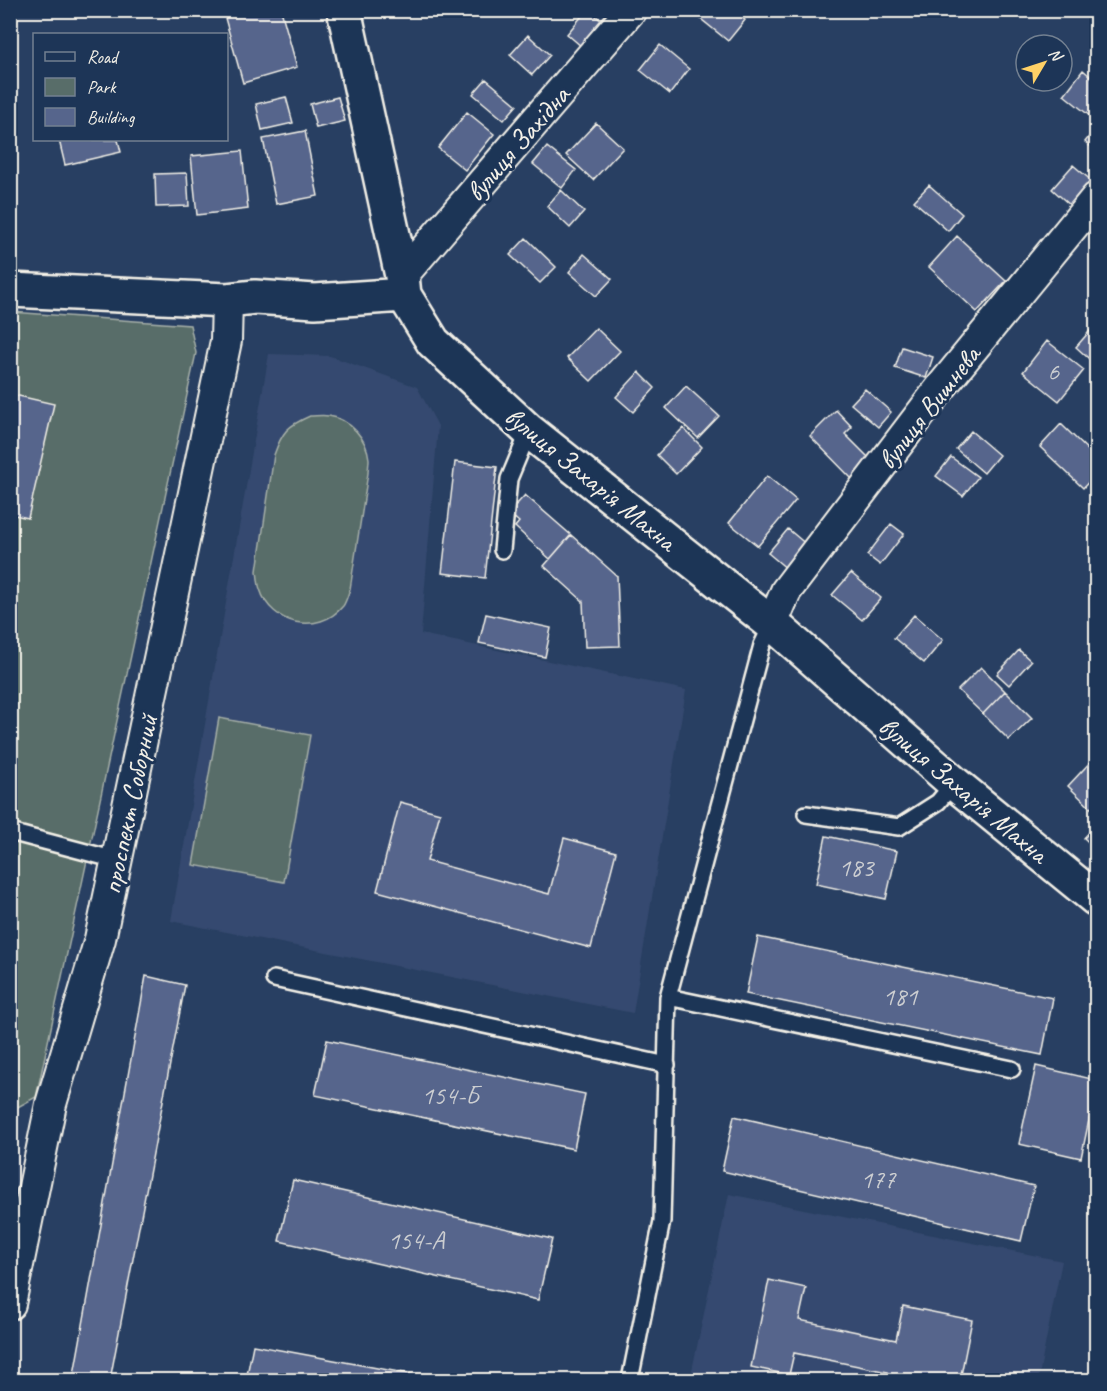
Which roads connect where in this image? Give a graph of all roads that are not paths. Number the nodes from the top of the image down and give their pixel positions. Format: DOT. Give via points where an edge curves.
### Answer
graph roads {
  1 [pos="344,10"];
  2 [pos="631,10"];
  3 [pos="1096,198"];
  4 [pos="403,286"];
  5 [pos="11,292"];
  6 [pos="227,300"];
  7 [pos="529,430"];
  8 [pos="502,550"];
  9 [pos="772,624"];
  10 [pos="954,783"];
  11 [pos="806,814"];
  12 [pos="10,832"];
  13 [pos="116,860"];
  14 [pos="1096,898"];
  15 [pos="274,979"];
  16 [pos="668,997"];
  17 [pos="667,1065"];
  18 [pos="1012,1069"];
  19 [pos="10,1304"];
  20 [pos="630,1380"];
  1 -- 4 [label="street, вулиця Захарія Махна"];
  2 -- 4 [label="street, вулиця Західна"];
  3 -- 9 [label="street, вулиця Вишнева" via="935,395 786,591"];
  4 -- 6 [label="street" via="315,300"];
  4 -- 7 [label="street, вулиця Захарія Махна" via="433,342"];
  5 -- 6 [label="street"];
  6 -- 13 [label="street, проспект Соборний" via="226,341"];
  7 -- 8 [label="lane" via="509,479"];
  7 -- 9 [label="street, вулиця Захарія Махна"];
  9 -- 10 [label="street, вулиця Захарія Махна"];
  9 -- 16 [label="lane" via="762,645"];
  10 -- 11 [label="lane" via="938,802 899,827"];
  10 -- 14 [label="street, вулиця Захарія Махна"];
  12 -- 13 [label="lane"];
  13 -- 19 [label="street, проспект Соборний" via="100,939 51,1104"];
  15 -- 17 [label="lane"];
  16 -- 17 [label="lane"];
  16 -- 18 [label="lane"];
  17 -- 20 [label="lane" via="662,1221"];
}
